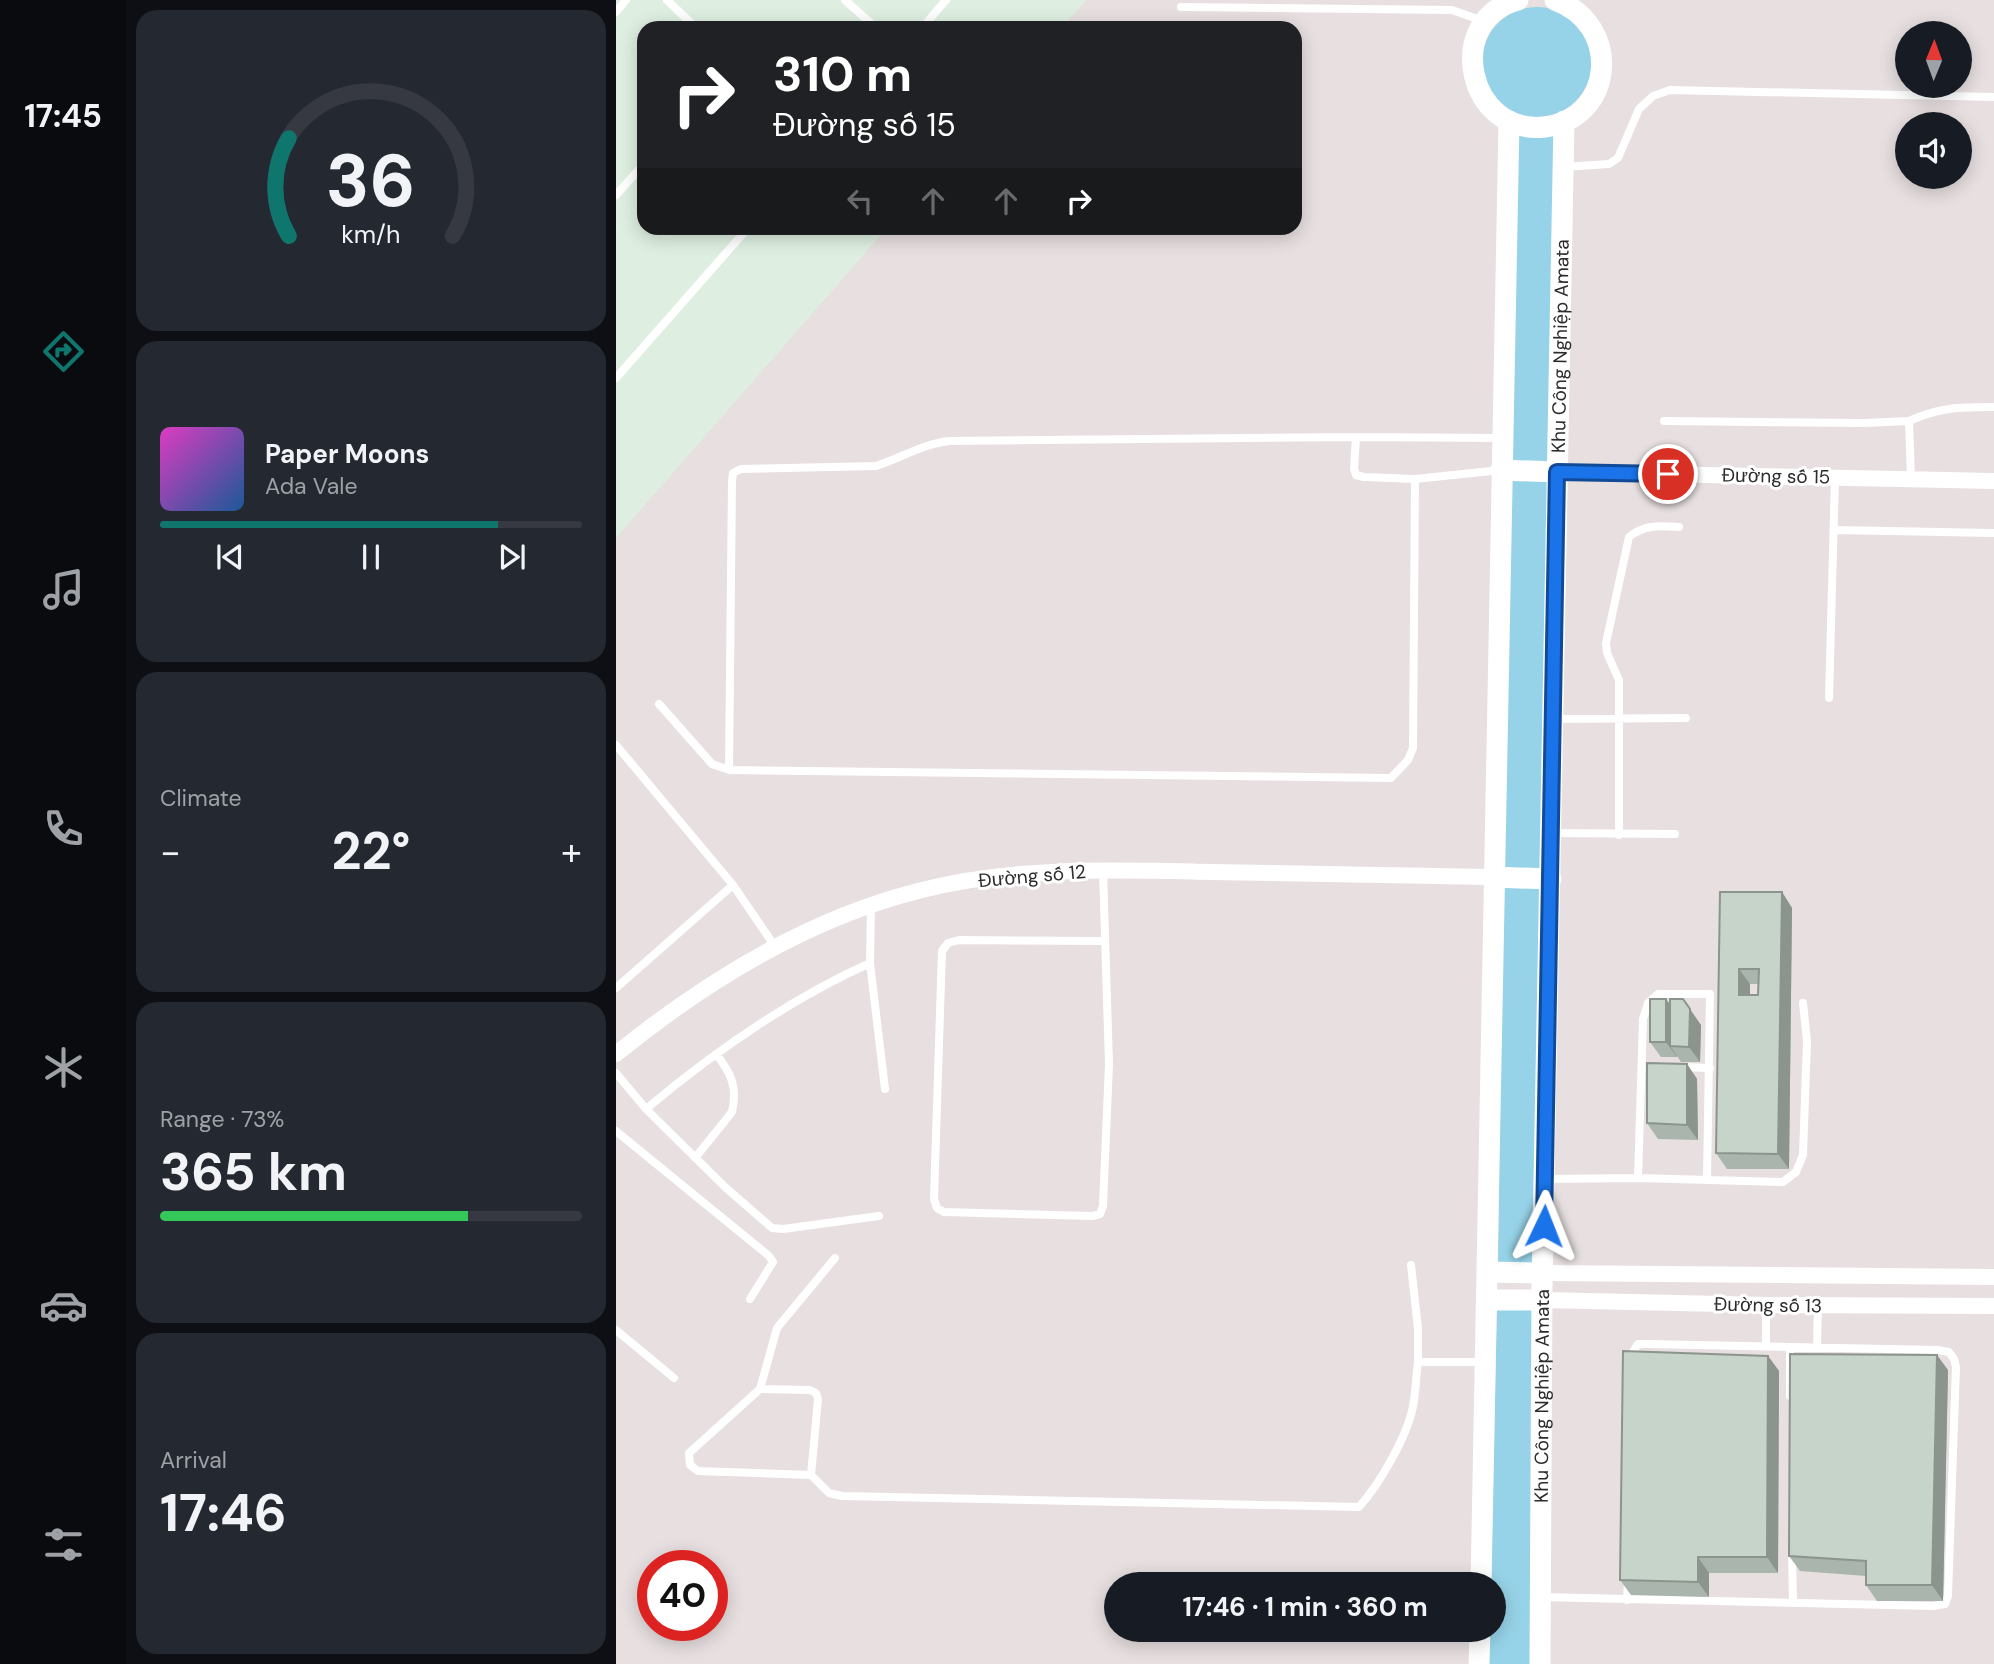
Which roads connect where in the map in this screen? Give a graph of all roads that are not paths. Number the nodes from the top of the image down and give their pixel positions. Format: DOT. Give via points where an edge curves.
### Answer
graph roads {
  1 [pos="626,0"];
  2 [pos="667,0"];
  3 [pos="845,0"];
  4 [pos="946,0"];
  5 [pos="1518,0"];
  6 [pos="1555,0"];
  7 [pos="1181,7"];
  8 [pos="616,12"];
  9 [pos="689,21"];
  10 [pos="868,21"];
  11 [pos="928,21"];
  12 [pos="1485,22"];
  13 [pos="1994,97"];
  14 [pos="1509,121"];
  15 [pos="1564,121"];
  16 [pos="1563,167"];
  17 [pos="637,172"];
  18 [pos="616,195"];
  19 [pos="742,235"];
  20 [pos="616,378"];
  21 [pos="1994,407"];
  22 [pos="1664,421"];
  23 [pos="1909,421"];
  24 [pos="1356,437"];
  25 [pos="1501,438"];
  26 [pos="1501,470"];
  27 [pos="1557,472"];
  28 [pos="1835,478"];
  29 [pos="1415,479"];
  30 [pos="1911,479"];
  31 [pos="1994,481"];
  32 [pos="1679,527"];
  33 [pos="1833,530"];
  34 [pos="1994,533"];
  35 [pos="1829,698"];
  36 [pos="659,704"];
  37 [pos="1686,718"];
  38 [pos="1554,719"];
  39 [pos="1621,719"];
  40 [pos="616,745"];
  41 [pos="729,770"];
  42 [pos="1551,833"];
  43 [pos="1619,835"];
  44 [pos="1675,835"];
  45 [pos="1103,870"];
  46 [pos="1492,877"];
  47 [pos="1550,879"];
  48 [pos="733,885"];
  49 [pos="871,905"];
  50 [pos="1105,941"];
  51 [pos="776,948"];
  52 [pos="870,963"];
  53 [pos="616,988"];
  54 [pos="1803,1003"];
  55 [pos="616,1054"];
  56 [pos="716,1054"];
  57 [pos="1641,1065"];
  58 [pos="1655,1065"];
  59 [pos="1668,1066"];
  60 [pos="1710,1068"];
  61 [pos="616,1073"];
  62 [pos="885,1089"];
  63 [pos="646,1110"];
  64 [pos="616,1130"];
  65 [pos="695,1158"];
  66 [pos="1638,1178"];
  67 [pos="1546,1179"];
  68 [pos="1707,1180"];
  69 [pos="879,1216"];
  70 [pos="835,1258"];
  71 [pos="1410,1265"];
  72 [pos="1489,1272"];
  73 [pos="1543,1273"];
  74 [pos="1994,1277"];
  75 [pos="750,1299"];
  76 [pos="1488,1300"];
  77 [pos="1542,1300"];
  78 [pos="1766,1305"];
  79 [pos="1818,1306"];
  80 [pos="1994,1306"];
  81 [pos="616,1330"];
  82 [pos="1766,1346"];
  83 [pos="1790,1347"];
  84 [pos="1817,1347"];
  85 [pos="1418,1362"];
  86 [pos="1486,1362"];
  87 [pos="1631,1375"];
  88 [pos="674,1378"];
  89 [pos="760,1389"];
  90 [pos="1790,1401"];
  91 [pos="811,1475"];
  92 [pos="1792,1549"];
  93 [pos="1481,1572"];
  94 [pos="1628,1574"];
  95 [pos="1541,1597"];
  96 [pos="1627,1600"];
  97 [pos="1793,1603"];
  98 [pos="1480,1642"];
  99 [pos="1479,1664"];
  100 [pos="1540,1664"];
  1 -- 8 [label="lane"];
  2 -- 9 [label="lane"];
  3 -- 10 [label="lane"];
  4 -- 11 [label="lane"];
  5 -- 12 [label="street"];
  6 -- 15 [label="street" via="1585,18 1597,35 1602,55 1594,94"];
  7 -- 12 [label="lane" via="1442,9"];
  12 -- 14 [label="street" via="1474,48 1473,77 1493,110"];
  13 -- 16 [label="lane" via="1670,90 1653,96 1639,109 1618,158 1609,164"];
  14 -- 15 [label="street" via="1546,127"];
  14 -- 25 [label="street"];
  15 -- 16 [label="street, Khu Công Nghiệp Amata"];
  16 -- 27 [label="street, Khu Công Nghiệp Amata"];
  17 -- 18 [label="lane"];
  19 -- 20 [label="lane"];
  21 -- 23 [label="lane" via="1952,407"];
  22 -- 23 [label="lane"];
  23 -- 30 [label="lane"];
  24 -- 25 [label="lane"];
  24 -- 29 [label="lane" via="1356,475"];
  24 -- 41 [label="lane" via="949,441 920,446 876,466 741,468 733,473 732,481"];
  25 -- 26 [label="street"];
  26 -- 27 [label="street"];
  26 -- 29 [label="lane"];
  26 -- 46 [label="street"];
  27 -- 28 [label="street, Đường số 15"];
  27 -- 38 [label="street, Khu Công Nghiệp Amata"];
  28 -- 30 [label="street, Đường số 15"];
  28 -- 33 [label="lane"];
  29 -- 41 [label="lane" via="1413,748 1391,778"];
  30 -- 31 [label="street, Đường số 15"];
  32 -- 39 [label="lane" via="1648,526 1629,537 1606,643 1619,680"];
  33 -- 34 [label="lane"];
  33 -- 35 [label="lane"];
  36 -- 41 [label="lane" via="712,764"];
  37 -- 39 [label="lane"];
  38 -- 39 [label="lane"];
  38 -- 42 [label="street, Khu Công Nghiệp Amata"];
  39 -- 43 [label="lane"];
  40 -- 48 [label="lane"];
  42 -- 43 [label="lane"];
  42 -- 47 [label="street, Khu Công Nghiệp Amata"];
  43 -- 44 [label="lane"];
  45 -- 46 [label="street, Đường số 12"];
  45 -- 49 [label="street, Đường số 12" via="987,877"];
  45 -- 50 [label="lane"];
  46 -- 47 [label="street"];
  46 -- 72 [label="street"];
  47 -- 67 [label="street, Khu Công Nghiệp Amata"];
  48 -- 51 [label="lane"];
  48 -- 53 [label="lane"];
  49 -- 51 [label="street, Đường số 12"];
  49 -- 52 [label="lane"];
  50 -- 50 [label="lane" via="959,940 942,951 937,1208 944,1212 1100,1214 1108,1063"];
  51 -- 55 [label="street, Đường số 12" via="683,1003"];
  52 -- 56 [label="lane" via="761,1022"];
  52 -- 62 [label="lane"];
  54 -- 68 [label="lane" via="1807,1041 1803,1155 1796,1172 1783,1182"];
  56 -- 63 [label="lane"];
  56 -- 65 [label="lane" via="730,1072 734,1106"];
  57 -- 58 [label="lane"];
  57 -- 60 [label="lane" via="1648,1003 1658,994 1710,994"];
  57 -- 66 [label="lane"];
  59 -- 60 [label="lane"];
  60 -- 68 [label="lane"];
  61 -- 63 [label="lane"];
  63 -- 65 [label="lane"];
  64 -- 75 [label="lane" via="769,1256 773,1262 770,1269"];
  65 -- 69 [label="lane" via="777,1230"];
  66 -- 67 [label="lane"];
  66 -- 68 [label="lane"];
  67 -- 73 [label="street, Khu Công Nghiệp Amata"];
  70 -- 89 [label="lane" via="777,1328"];
  71 -- 85 [label="lane"];
  72 -- 73 [label="street"];
  72 -- 76 [label="street"];
  73 -- 74 [label="street, Đường số 13"];
  73 -- 77 [label="street, Khu Công Nghiệp Amata"];
  76 -- 77 [label="street"];
  76 -- 86 [label="street"];
  77 -- 78 [label="street, Đường số 13"];
  77 -- 95 [label="street, Khu Công Nghiệp Amata"];
  78 -- 79 [label="street, Đường số 13"];
  78 -- 82 [label="lane"];
  79 -- 80 [label="street, Đường số 13"];
  79 -- 84 [label="lane"];
  81 -- 88 [label="lane"];
  82 -- 83 [label="lane"];
  82 -- 87 [label="lane" via="1638,1345 1631,1355"];
  83 -- 84 [label="lane"];
  83 -- 90 [label="lane"];
  84 -- 97 [label="lane" via="1938,1350 1949,1352 1954,1359 1948,1596 1945,1604 1933,1606"];
  85 -- 86 [label="lane"];
  85 -- 91 [label="lane" via="1413,1408 1393,1455 1359,1507 842,1496 829,1493"];
  86 -- 93 [label="street"];
  89 -- 91 [label="lane" via="816,1393"];
  89 -- 91 [label="lane" via="689,1454 690,1465 698,1471"];
  92 -- 97 [label="lane"];
  94 -- 96 [label="lane"];
  95 -- 96 [label="lane"];
  95 -- 100 [label="street, Khu Công Nghiệp Amata"];
  96 -- 97 [label="lane"];
  98 -- 99 [label="street"];
}
